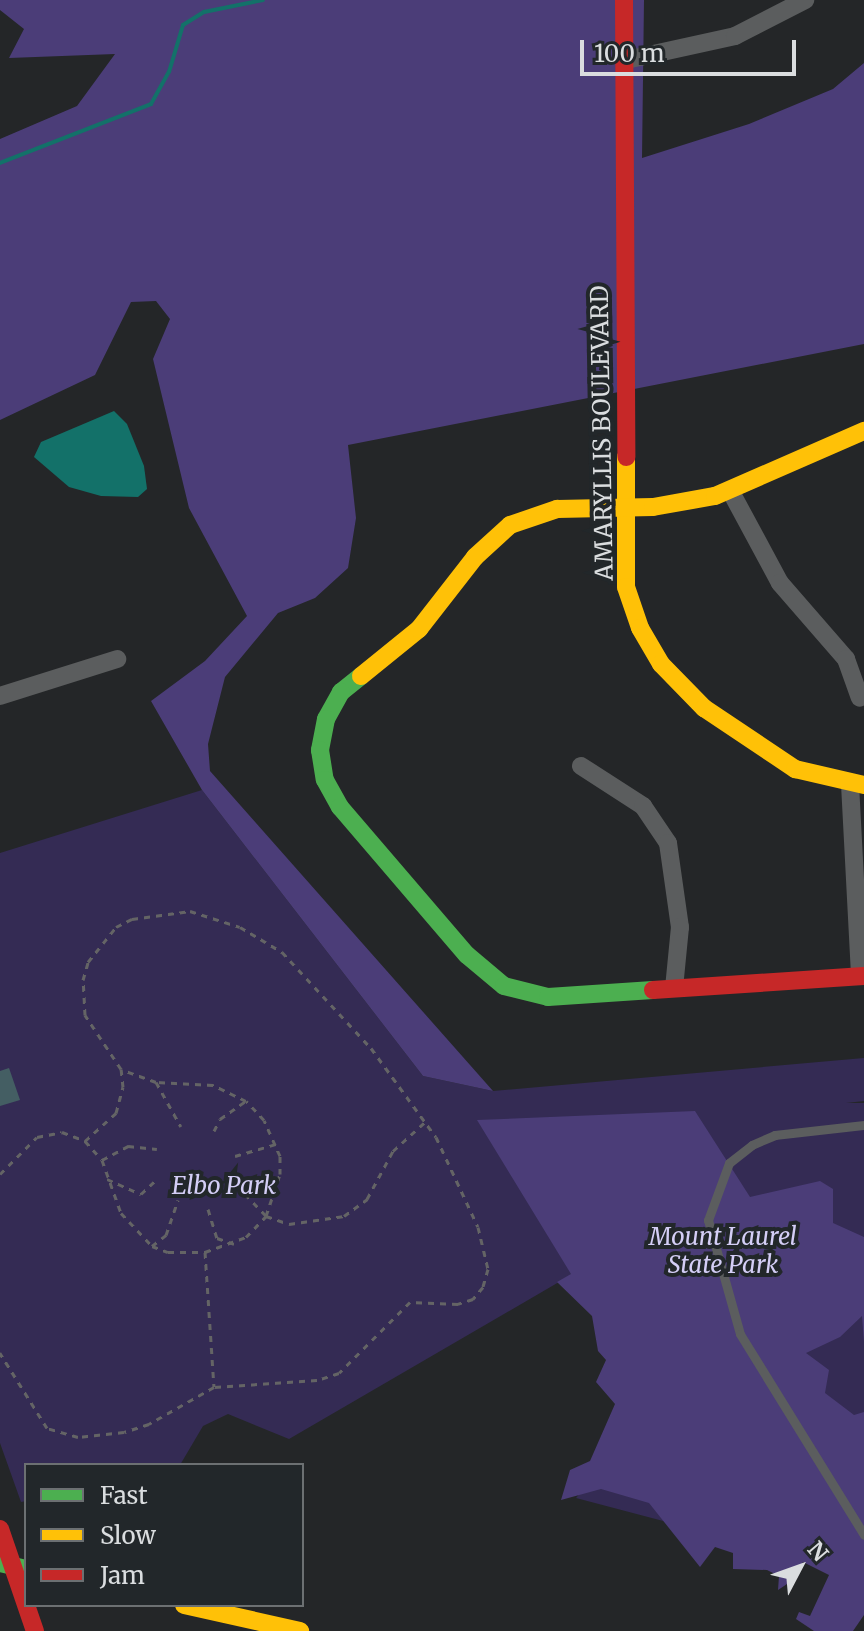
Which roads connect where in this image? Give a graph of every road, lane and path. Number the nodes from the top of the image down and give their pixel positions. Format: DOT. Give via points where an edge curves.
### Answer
graph roads {
  1 [pos="624,0"];
  2 [pos="805,0"];
  3 [pos="626,60"];
  4 [pos="864,431"];
  5 [pos="731,492"];
  6 [pos="622,507"];
  7 [pos="117,659"];
  8 [pos="0,696"];
  9 [pos="860,698"];
  10 [pos="581,766"];
  11 [pos="857,785"];
  12 [pos="862,976"];
  13 [pos="674,988"];
  14 [pos="121,1069"];
  15 [pos="156,1082"];
  16 [pos="246,1101"];
  17 [pos="425,1122"];
  18 [pos="864,1125"];
  19 [pos="181,1127"];
  20 [pos="214,1131"];
  21 [pos="85,1141"];
  22 [pos="276,1144"];
  23 [pos="157,1149"];
  24 [pos="235,1156"];
  25 [pos="102,1160"];
  26 [pos="0,1174"];
  27 [pos="107,1179"];
  28 [pos="156,1180"];
  29 [pos="230,1188"];
  30 [pos="178,1200"];
  31 [pos="208,1209"];
  32 [pos="266,1216"];
  33 [pos="234,1244"];
  34 [pos="152,1246"];
  35 [pos="205,1252"];
  36 [pos="0,1353"];
  37 [pos="214,1387"];
  38 [pos="0,1529"];
  39 [pos="864,1535"];
  40 [pos="12,1566"];
  41 [pos="24,1600"];
  42 [pos="27,1607"];
  43 [pos="193,1607"];
  44 [pos="35,1631"];
  45 [pos="300,1631"];
  1 -- 3 [label="street, AMARYLLIS BOULEVARD"];
  2 -- 3 [label="street" via="735,36 683,52"];
  3 -- 6 [label="street, AMARYLLIS BOULEVARD"];
  4 -- 5 [label="street"];
  5 -- 6 [label="street" via="672,505"];
  5 -- 9 [label="street" via="780,583 846,659"];
  6 -- 11 [label="street, AMARYLLIS BOULEVARD" via="626,587 640,628 674,680 775,759 817,777"];
  6 -- 13 [label="street" via="546,511 497,534 419,629 341,692 321,734 321,765 340,807 467,955 504,986 548,997"];
  7 -- 8 [label="street"];
  10 -- 13 [label="street" via="643,806 668,843 680,927"];
  11 -- 12 [label="street"];
  12 -- 13 [label="street"];
  14 -- 15 [label="path"];
  14 -- 17 [label="path" via="85,1015 88,962 116,927 132,919 190,911 240,927 282,952 371,1048"];
  14 -- 21 [label="path" via="123,1087 116,1113"];
  15 -- 16 [label="path" via="213,1085"];
  15 -- 19 [label="path"];
  16 -- 20 [label="path" via="220,1119"];
  16 -- 22 [label="path"];
  17 -- 32 [label="path" via="393,1151 367,1199 344,1216 289,1224"];
  17 -- 37 [label="path" via="478,1227 488,1269 483,1287 458,1304 410,1302 339,1373 317,1380"];
  18 -- 39 [label="lane" via="775,1135 752,1145 729,1163 708,1220 740,1334"];
  21 -- 25 [label="path"];
  21 -- 26 [label="path" via="62,1132 37,1137"];
  22 -- 24 [label="path"];
  22 -- 32 [label="path" via="280,1174"];
  23 -- 25 [label="path" via="128,1146"];
  25 -- 27 [label="path"];
  27 -- 28 [label="path" via="141,1194"];
  27 -- 34 [label="path" via="121,1213"];
  29 -- 32 [label="path" via="245,1194"];
  30 -- 34 [label="path" via="166,1235"];
  31 -- 33 [label="path" via="217,1238"];
  32 -- 33 [label="path"];
  33 -- 35 [label="path"];
  34 -- 35 [label="path" via="168,1252"];
  35 -- 37 [label="path"];
  36 -- 37 [label="path" via="35,1413 60,1436 124,1432 149,1424"];
  38 -- 40 [label="street"];
  40 -- 41 [label="street"];
  42 -- 44 [label="street"];
  43 -- 45 [label="street"];
}
